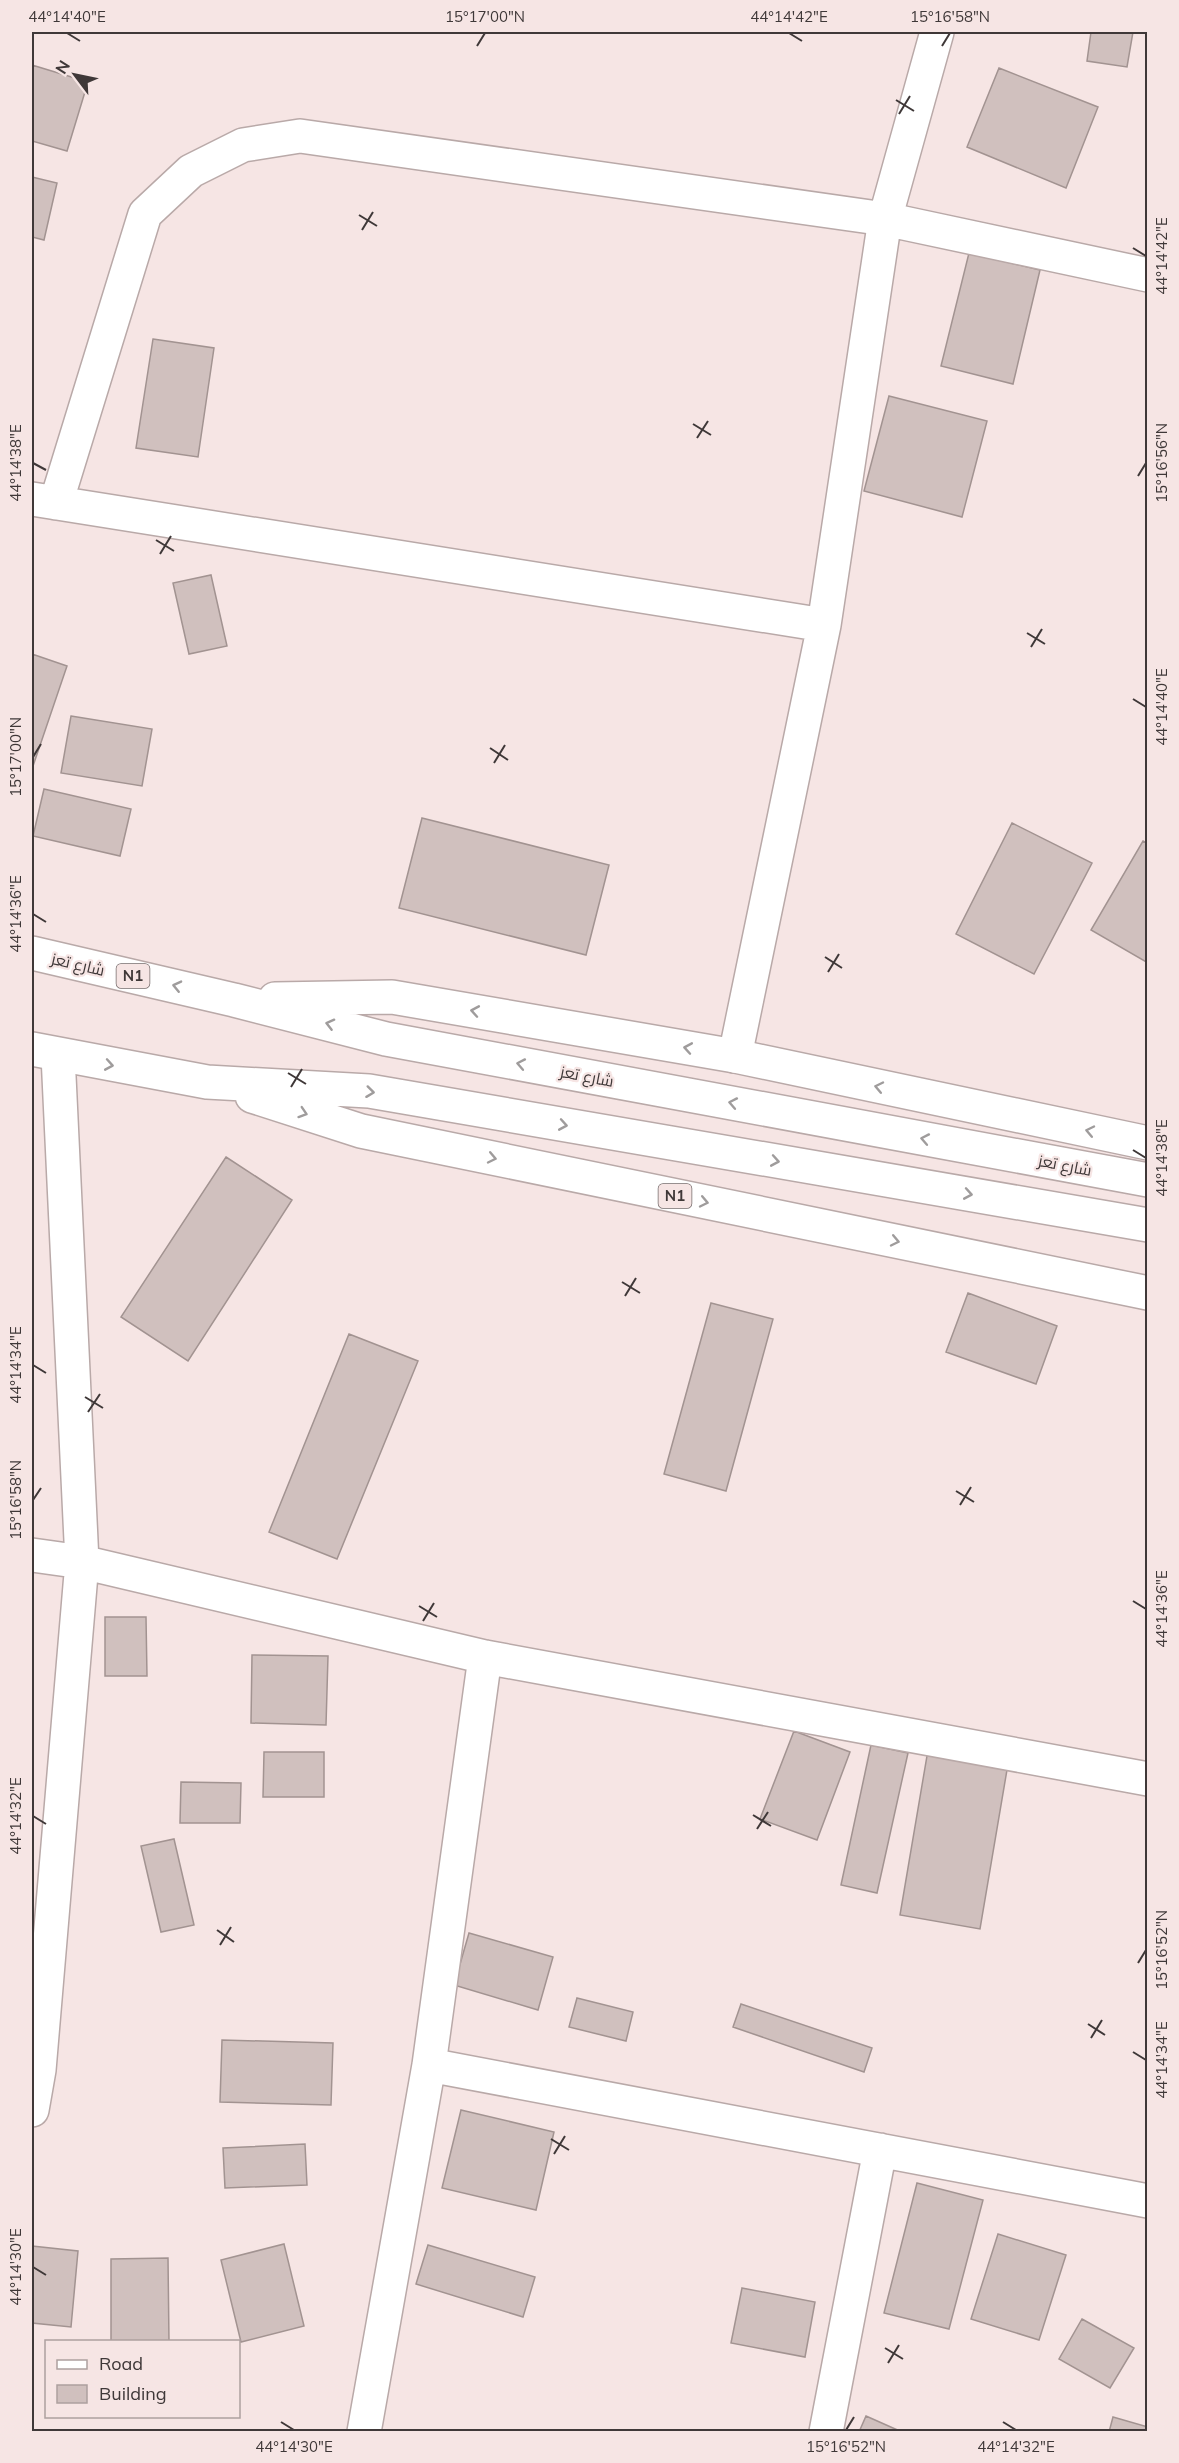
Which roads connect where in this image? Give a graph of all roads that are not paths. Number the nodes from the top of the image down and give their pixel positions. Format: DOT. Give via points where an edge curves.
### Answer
graph roads {
  1 [pos="937,32"];
  2 [pos="885,219"];
  3 [pos="1148,275"];
  4 [pos="44,501"];
  5 [pos="824,625"];
  6 [pos="32,953"];
  7 [pos="234,999"];
  8 [pos="45,1052"];
  9 [pos="735,1056"];
  10 [pos="207,1082"];
  11 [pos="1148,1143"];
  12 [pos="1148,1180"];
  13 [pos="1148,1225"];
  14 [pos="1148,1293"];
  15 [pos="32,1555"];
  16 [pos="82,1562"];
  17 [pos="485,1657"];
  18 [pos="1148,1779"];
  19 [pos="429,2065"];
  20 [pos="32,2110"];
  21 [pos="880,2150"];
  22 [pos="1148,2201"];
  23 [pos="364,2432"];
  24 [pos="826,2432"];
  1 -- 2 [label="main road"];
  2 -- 3 [label="main road"];
  2 -- 4 [label="main road" via="300,136 243,145 191,171 145,214"];
  2 -- 5 [label="main road"];
  4 -- 5 [label="main road"];
  5 -- 9 [label="main road"];
  7 -- 6 [label="main road, شارع تعز / N1, one-way"];
  9 -- 7 [label="main road, N1, one-way" via="392,997"];
  12 -- 7 [label="main road, شارع تعز / N1, one-way" via="386,1039"];
  8 -- 10 [label="main road, N1, one-way"];
  8 -- 16 [label="main road"];
  11 -- 9 [label="main road, N1, one-way"];
  10 -- 13 [label="main road, N1, one-way" via="369,1091"];
  10 -- 14 [label="main road, N1, one-way" via="361,1131"];
  15 -- 16 [label="main road"];
  16 -- 17 [label="main road"];
  16 -- 20 [label="main road" via="39,2070"];
  17 -- 18 [label="main road"];
  17 -- 19 [label="main road"];
  19 -- 21 [label="main road"];
  19 -- 23 [label="main road"];
  21 -- 22 [label="main road"];
  21 -- 24 [label="main road"];
}
